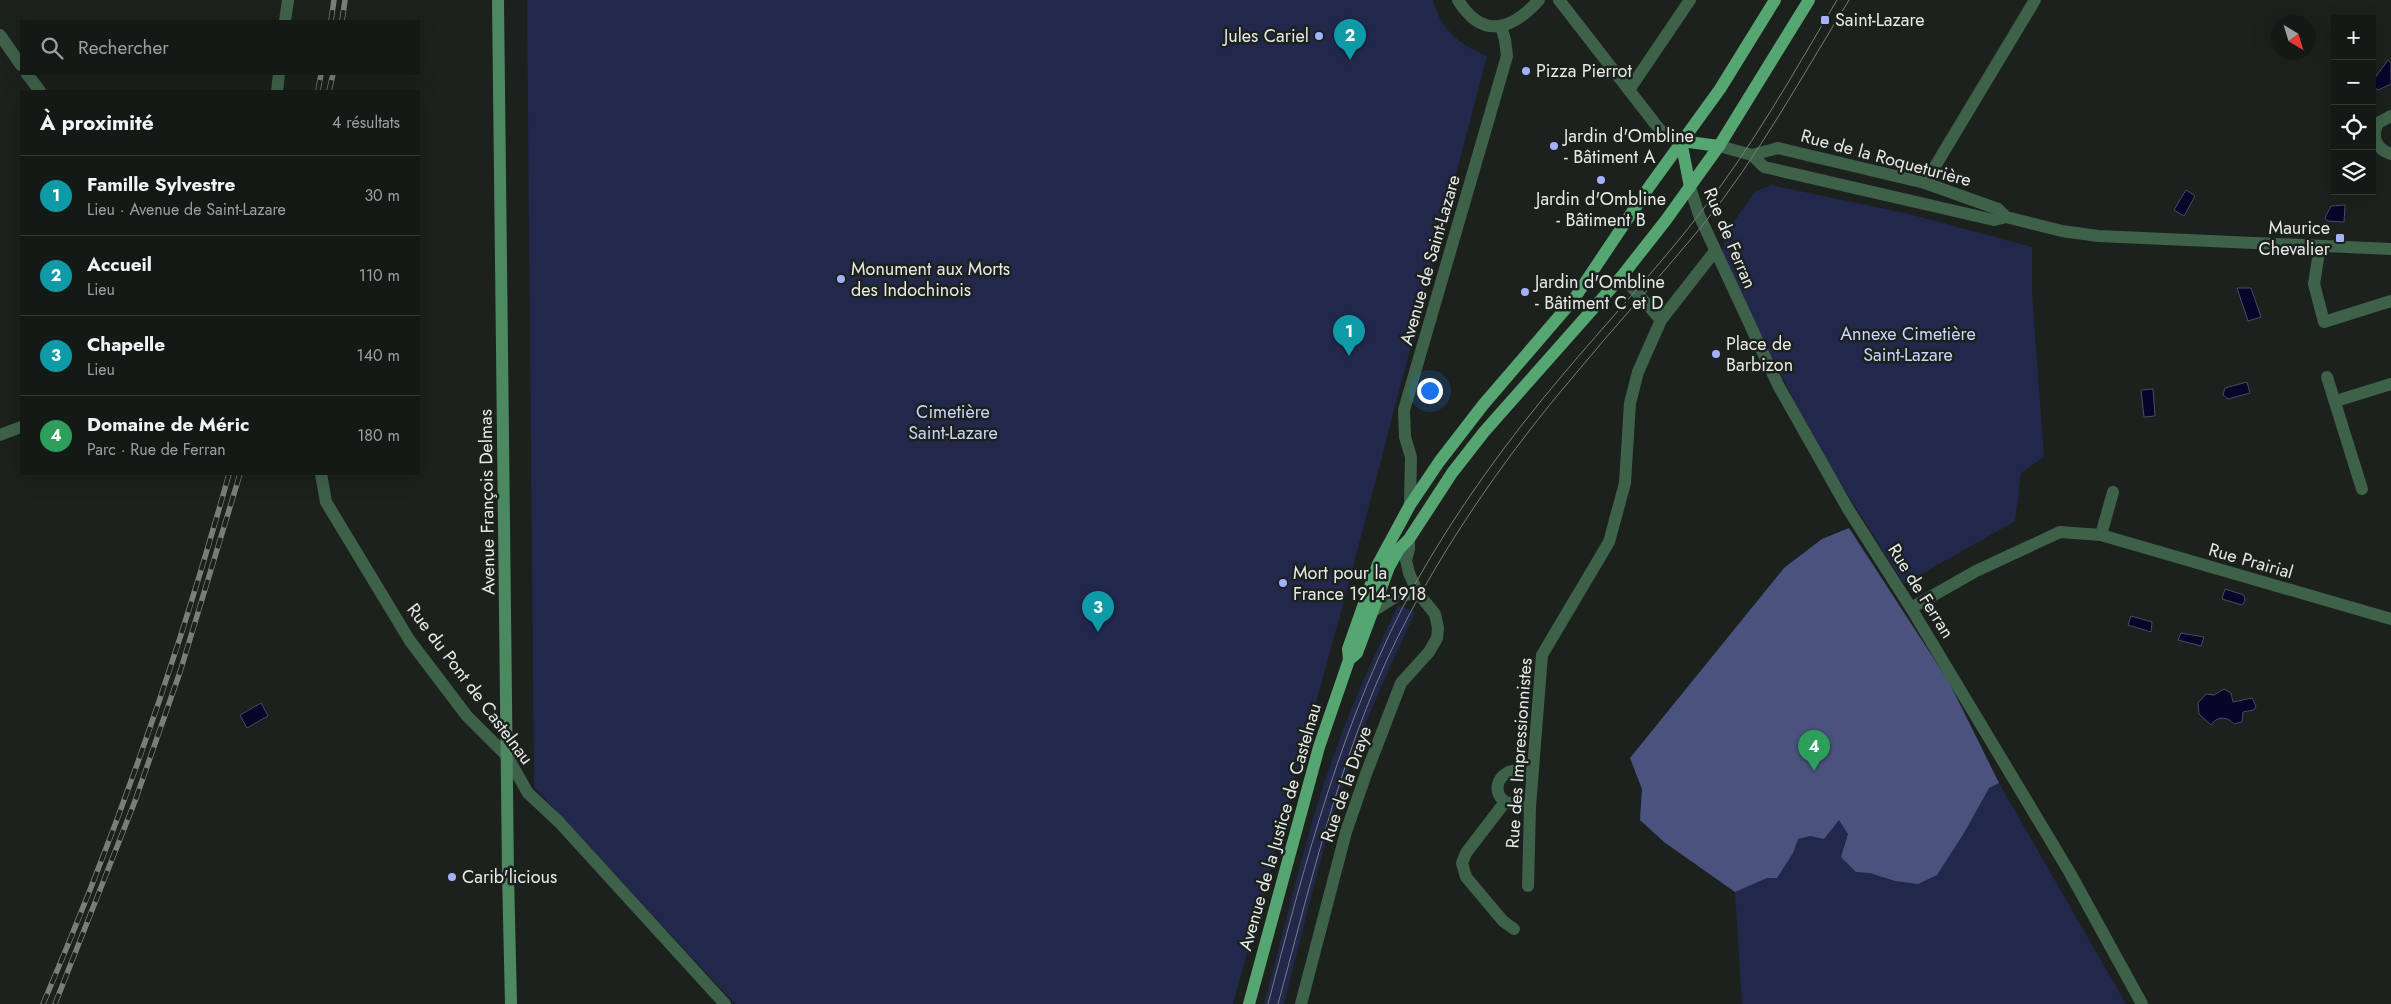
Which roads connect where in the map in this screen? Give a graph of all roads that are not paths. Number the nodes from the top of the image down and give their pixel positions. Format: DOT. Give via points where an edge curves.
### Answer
graph roads {
  1 [pos="288,0"];
  2 [pos="498,0"];
  3 [pos="1458,0"];
  4 [pos="1538,0"];
  5 [pos="1559,0"];
  6 [pos="1690,0"];
  7 [pos="1775,0"];
  8 [pos="1809,0"];
  9 [pos="2035,0"];
  10 [pos="285,20"];
  11 [pos="1501,26"];
  12 [pos="0,34"];
  13 [pos="20,64"];
  14 [pos="28,75"];
  15 [pos="279,75"];
  16 [pos="39,90"];
  17 [pos="277,90"];
  18 [pos="1629,90"];
  19 [pos="2391,116"];
  20 [pos="1681,141"];
  21 [pos="1719,146"];
  22 [pos="2391,154"];
  23 [pos="1752,155"];
  24 [pos="1925,183"];
  25 [pos="1690,187"];
  26 [pos="2006,218"];
  27 [pos="2320,246"];
  28 [pos="2391,249"];
  29 [pos="1715,251"];
  30 [pos="1622,276"];
  31 [pos="2391,300"];
  32 [pos="1661,320"];
  33 [pos="2327,377"];
  34 [pos="2391,384"];
  35 [pos="2336,401"];
  36 [pos="20,427"];
  37 [pos="0,435"];
  38 [pos="321,475"];
  39 [pos="2362,488"];
  40 [pos="2113,492"];
  41 [pos="1410,505"];
  42 [pos="2101,535"];
  43 [pos="1409,539"];
  44 [pos="1418,593"];
  45 [pos="1911,608"];
  46 [pos="1373,611"];
  47 [pos="2391,619"];
  48 [pos="1348,660"];
  49 [pos="507,756"];
  50 [pos="1532,773"];
  51 [pos="1504,802"];
  52 [pos="1530,806"];
  53 [pos="1528,886"];
  54 [pos="1514,929"];
  55 [pos="511,1004"];
  56 [pos="725,1004"];
  57 [pos="1249,1004"];
  58 [pos="1301,1004"];
  59 [pos="2142,1004"];
  1 -- 10 [label="street"];
  2 -- 49 [label="main road, Avenue François Delmas"];
  3 -- 11 [label="street" via="1467,15 1476,22 1488,27"];
  4 -- 11 [label="street" via="1524,14"];
  5 -- 18 [label="street"];
  6 -- 18 [label="street"];
  7 -- 20 [label="main road, Avenue de la Justice de Castelnau" via="1720,89"];
  8 -- 21 [label="main road, Avenue de la Justice de Castelnau"];
  9 -- 24 [label="street"];
  11 -- 41 [label="street, Avenue de Saint-Lazare" via="1507,56 1404,410 1405,437 1411,457"];
  12 -- 13 [label="street"];
  14 -- 16 [label="street"];
  15 -- 17 [label="street"];
  18 -- 20 [label="street" via="1660,130"];
  19 -- 22 [label="street" via="2378,123 2374,136 2379,148"];
  20 -- 21 [label="main road"];
  20 -- 25 [label="main road"];
  20 -- 41 [label="main road, Avenue de la Justice de Castelnau" via="1574,299 1483,405"];
  21 -- 23 [label="street, Rue de la Roqueturière"];
  21 -- 25 [label="main road, Avenue de la Justice de Castelnau"];
  23 -- 24 [label="street, Rue de la Roqueturière" via="1778,148"];
  23 -- 26 [label="street, Rue de la Roqueturière" via="1764,167 1994,220"];
  24 -- 26 [label="street, Rue de la Roqueturière" via="1998,209"];
  25 -- 29 [label="street, Rue de Ferran"];
  25 -- 30 [label="main road, Avenue de la Justice de Castelnau"];
  26 -- 27 [label="street, Rue de la Roqueturière" via="2098,236"];
  27 -- 28 [label="street, Rue de la Roqueturière"];
  27 -- 31 [label="street" via="2314,284 2324,322"];
  29 -- 32 [label="street, Rue des Impressionnistes"];
  29 -- 45 [label="street, Rue de Ferran" via="1778,385 1848,509"];
  30 -- 32 [label="street"];
  30 -- 43 [label="main road, Avenue de la Justice de Castelnau" via="1484,432 1452,473"];
  32 -- 50 [label="street, Rue des Impressionnistes" via="1638,372 1630,403 1624,483 1610,542 1542,655"];
  33 -- 35 [label="street"];
  34 -- 35 [label="street"];
  35 -- 39 [label="street"];
  36 -- 37 [label="street"];
  38 -- 49 [label="street, Rue du Pont de Castelnau" via="326,502 410,641 467,716"];
  40 -- 42 [label="street"];
  41 -- 48 [label="main road, Avenue de la Justice de Castelnau" via="1378,564 1348,649"];
  42 -- 45 [label="street, Rue Prairial" via="2060,532 1976,571"];
  42 -- 47 [label="street, Rue Prairial"];
  43 -- 44 [label="street, Rue de la Draye" via="1406,560"];
  43 -- 46 [label="main road, Avenue de la Justice de Castelnau" via="1399,549 1389,568"];
  44 -- 46 [label="street" via="1397,596"];
  44 -- 58 [label="street, Rue de la Draye" via="1434,614 1437,638 1430,652 1401,683 1366,774 1344,839"];
  45 -- 59 [label="street, Rue de Ferran" via="2070,873"];
  46 -- 48 [label="main road, Avenue de la Justice de Castelnau" via="1357,653"];
  48 -- 57 [label="main road, Avenue de la Justice de Castelnau" via="1316,756"];
  49 -- 55 [label="main road, Avenue François Delmas"];
  49 -- 56 [label="street, Rue du Pont de Castelnau" via="528,793 559,822"];
  50 -- 51 [label="street" via="1513,771 1504,774 1497,786"];
  50 -- 52 [label="street, Rue des Impressionnistes"];
  51 -- 52 [label="street"];
  51 -- 54 [label="street" via="1462,863 1466,877 1503,921"];
  52 -- 53 [label="street, Rue des Impressionnistes"];
}
